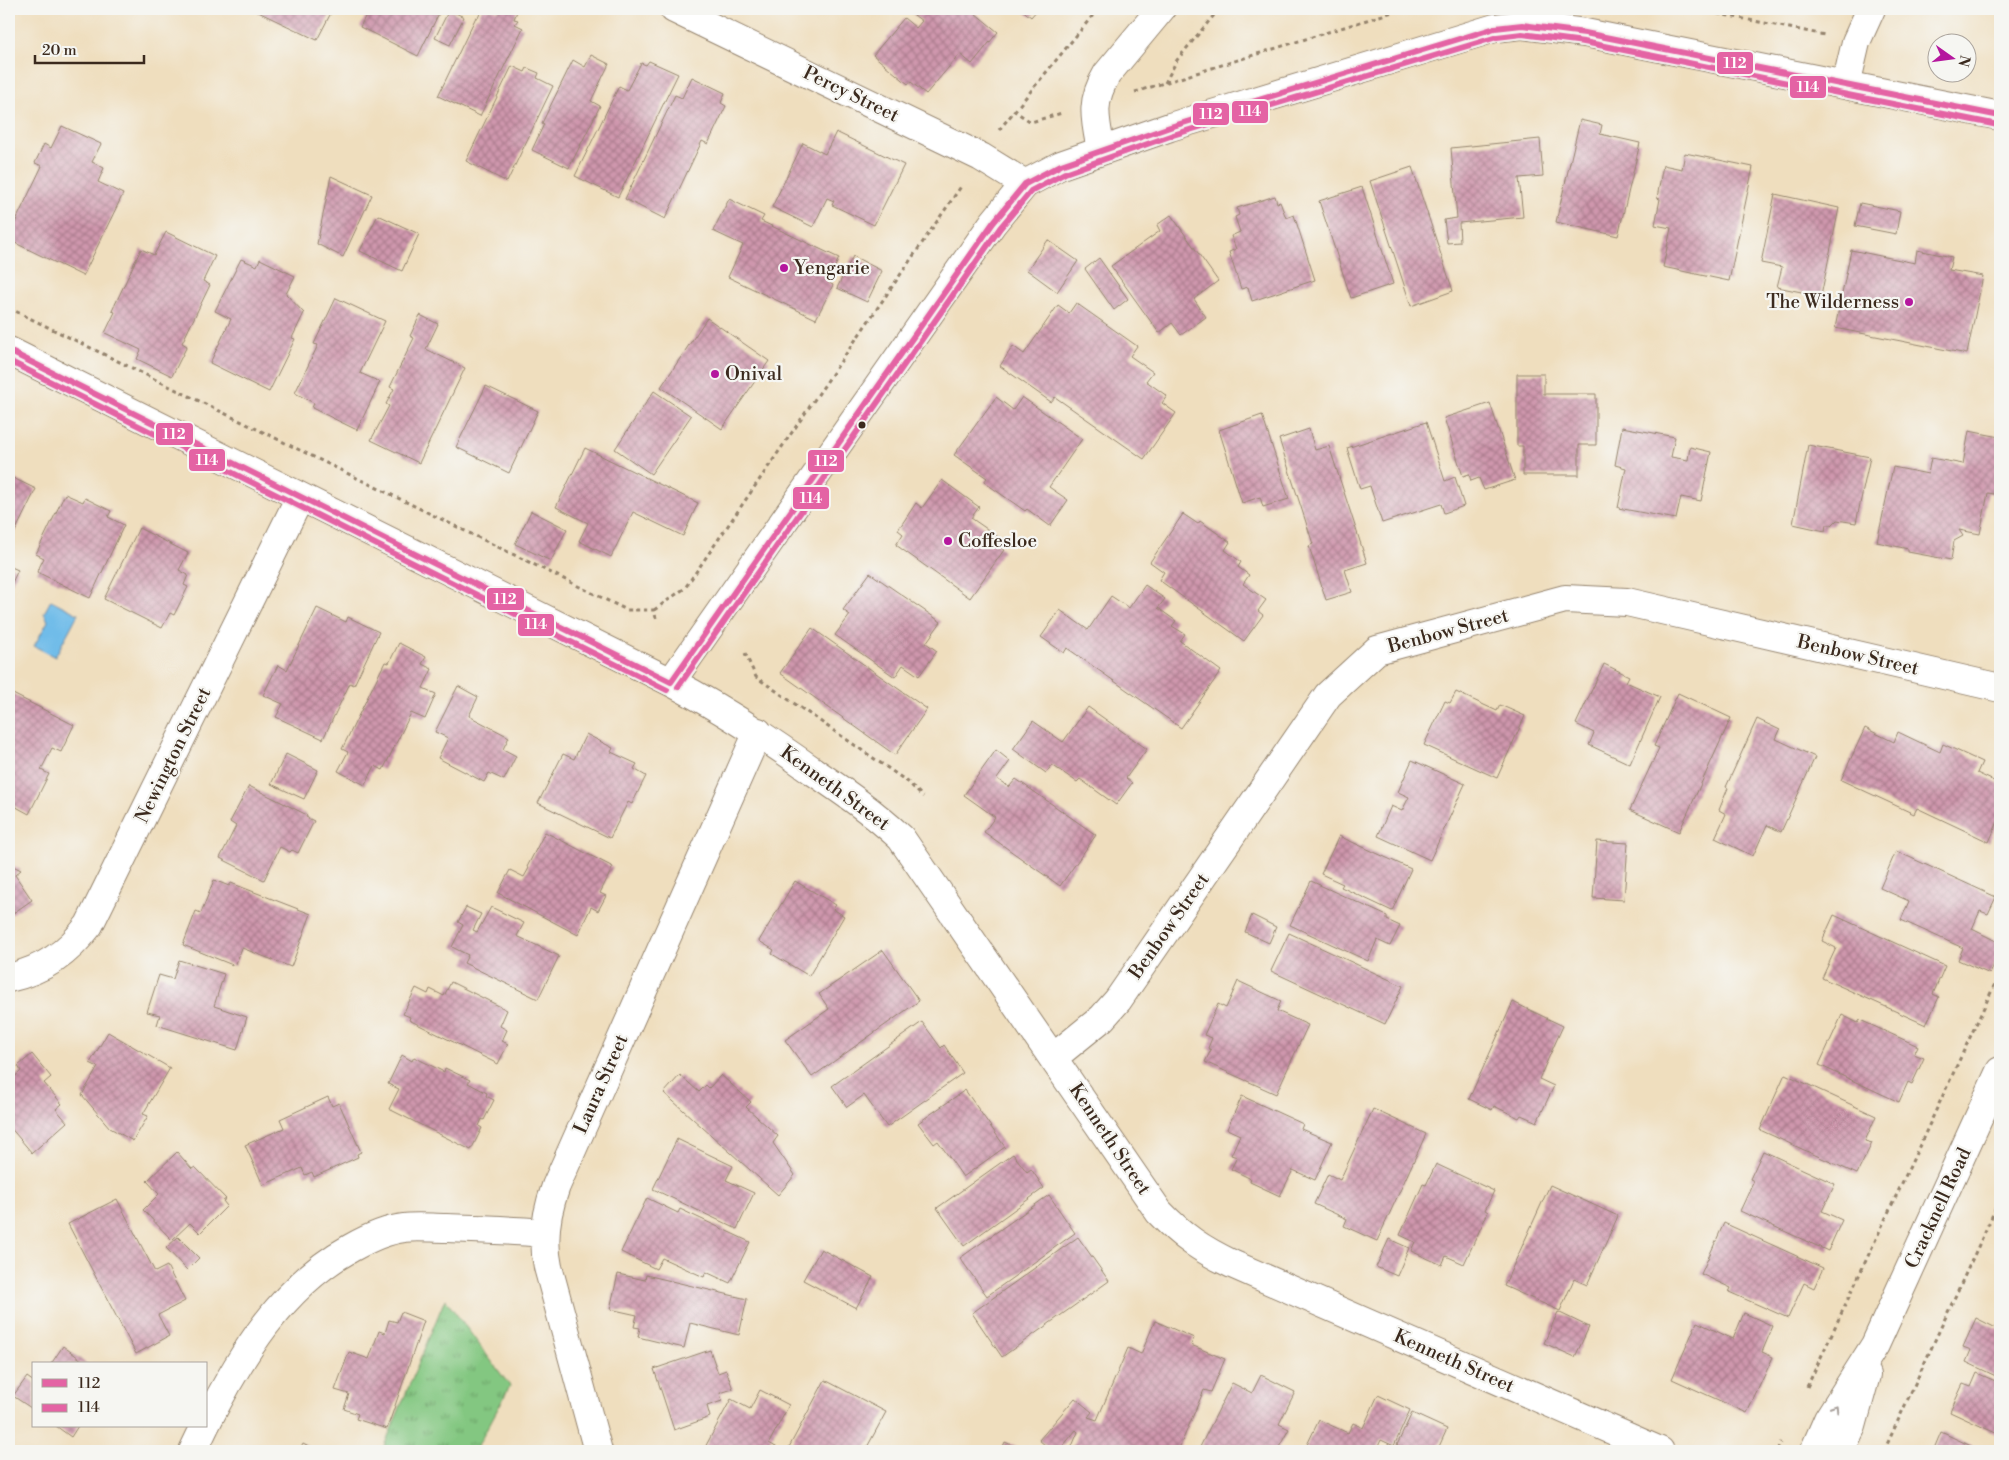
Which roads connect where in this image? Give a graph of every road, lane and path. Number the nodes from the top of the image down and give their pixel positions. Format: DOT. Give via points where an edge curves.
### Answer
graph roads {
  1 [pos="674,9"];
  2 [pos="1098,9"];
  3 [pos="1161,9"];
  4 [pos="1219,9"];
  5 [pos="1402,9"];
  6 [pos="1694,9"];
  7 [pos="1871,9"];
  8 [pos="1807,31"];
  9 [pos="1846,85"];
  10 [pos="1013,110"];
  11 [pos="2000,116"];
  12 [pos="1031,122"];
  13 [pos="998,131"];
  14 [pos="1101,150"];
  15 [pos="964,184"];
  16 [pos="1025,184"];
  17 [pos="9,308"];
  18 [pos="9,351"];
  19 [pos="300,497"];
  20 [pos="654,610"];
  21 [pos="656,618"];
  22 [pos="745,653"];
  23 [pos="671,682"];
  24 [pos="2000,688"];
  25 [pos="758,732"];
  26 [pos="923,797"];
  27 [pos="2000,974"];
  28 [pos="9,978"];
  29 [pos="1054,1057"];
  30 [pos="2000,1071"];
  31 [pos="2000,1199"];
  32 [pos="544,1233"];
  33 [pos="1875,1345"];
  34 [pos="1806,1388"];
  35 [pos="208,1421"];
  36 [pos="204,1428"];
  37 [pos="1781,1442"];
  38 [pos="193,1451"];
  39 [pos="598,1451"];
  40 [pos="1660,1451"];
  41 [pos="1777,1451"];
  42 [pos="1814,1451"];
  43 [pos="1840,1451"];
  44 [pos="1884,1451"];
  1 -- 16 [label="street, Percy Street" via="980,157"];
  2 -- 10 [label="path"];
  3 -- 14 [label="street" via="1101,83 1094,110"];
  4 -- 5 [label="path" via="1177,60 1164,84"];
  6 -- 8 [label="path"];
  7 -- 9 [label="street" via="1856,42"];
  9 -- 11 [label="street"];
  9 -- 14 [label="street" via="1585,33 1522,25 1495,28"];
  10 -- 12 [label="path"];
  10 -- 13 [label="path"];
  14 -- 16 [label="street" via="1061,165"];
  15 -- 20 [label="path" via="685,588"];
  16 -- 23 [label="street" via="993,223"];
  17 -- 20 [label="path" via="627,610"];
  18 -- 19 [label="street, Kenneth Street"];
  19 -- 23 [label="street, Kenneth Street"];
  19 -- 28 [label="street, Newington Street" via="89,925 64,953 44,966"];
  20 -- 21 [label="path"];
  22 -- 26 [label="path" via="756,677 908,782"];
  23 -- 25 [label="street, Kenneth Street"];
  24 -- 29 [label="street, Benbow Street" via="1627,602 1565,599 1377,650 1328,695 1118,1000 1102,1018"];
  25 -- 29 [label="street, Kenneth Street" via="874,813 901,838"];
  25 -- 32 [label="street, Laura Street" via="556,1186"];
  27 -- 34 [label="path"];
  29 -- 40 [label="street, Kenneth Street" via="1159,1212 1177,1232 1194,1244 1232,1264"];
  30 -- 33 [label="street, Cracknell Road"];
  31 -- 44 [label="path"];
  32 -- 35 [label="street" via="504,1229 404,1228 376,1235 333,1258 280,1306 229,1379"];
  32 -- 39 [label="street, Laura Street" via="544,1252"];
  42 -- 33 [label="street, Cracknell Road, one-way" via="1828,1419"];
  33 -- 43 [label="street, Cracknell Road" via="1852,1426"];
  36 -- 38 [label="street"];
  37 -- 41 [label="path"];
}
